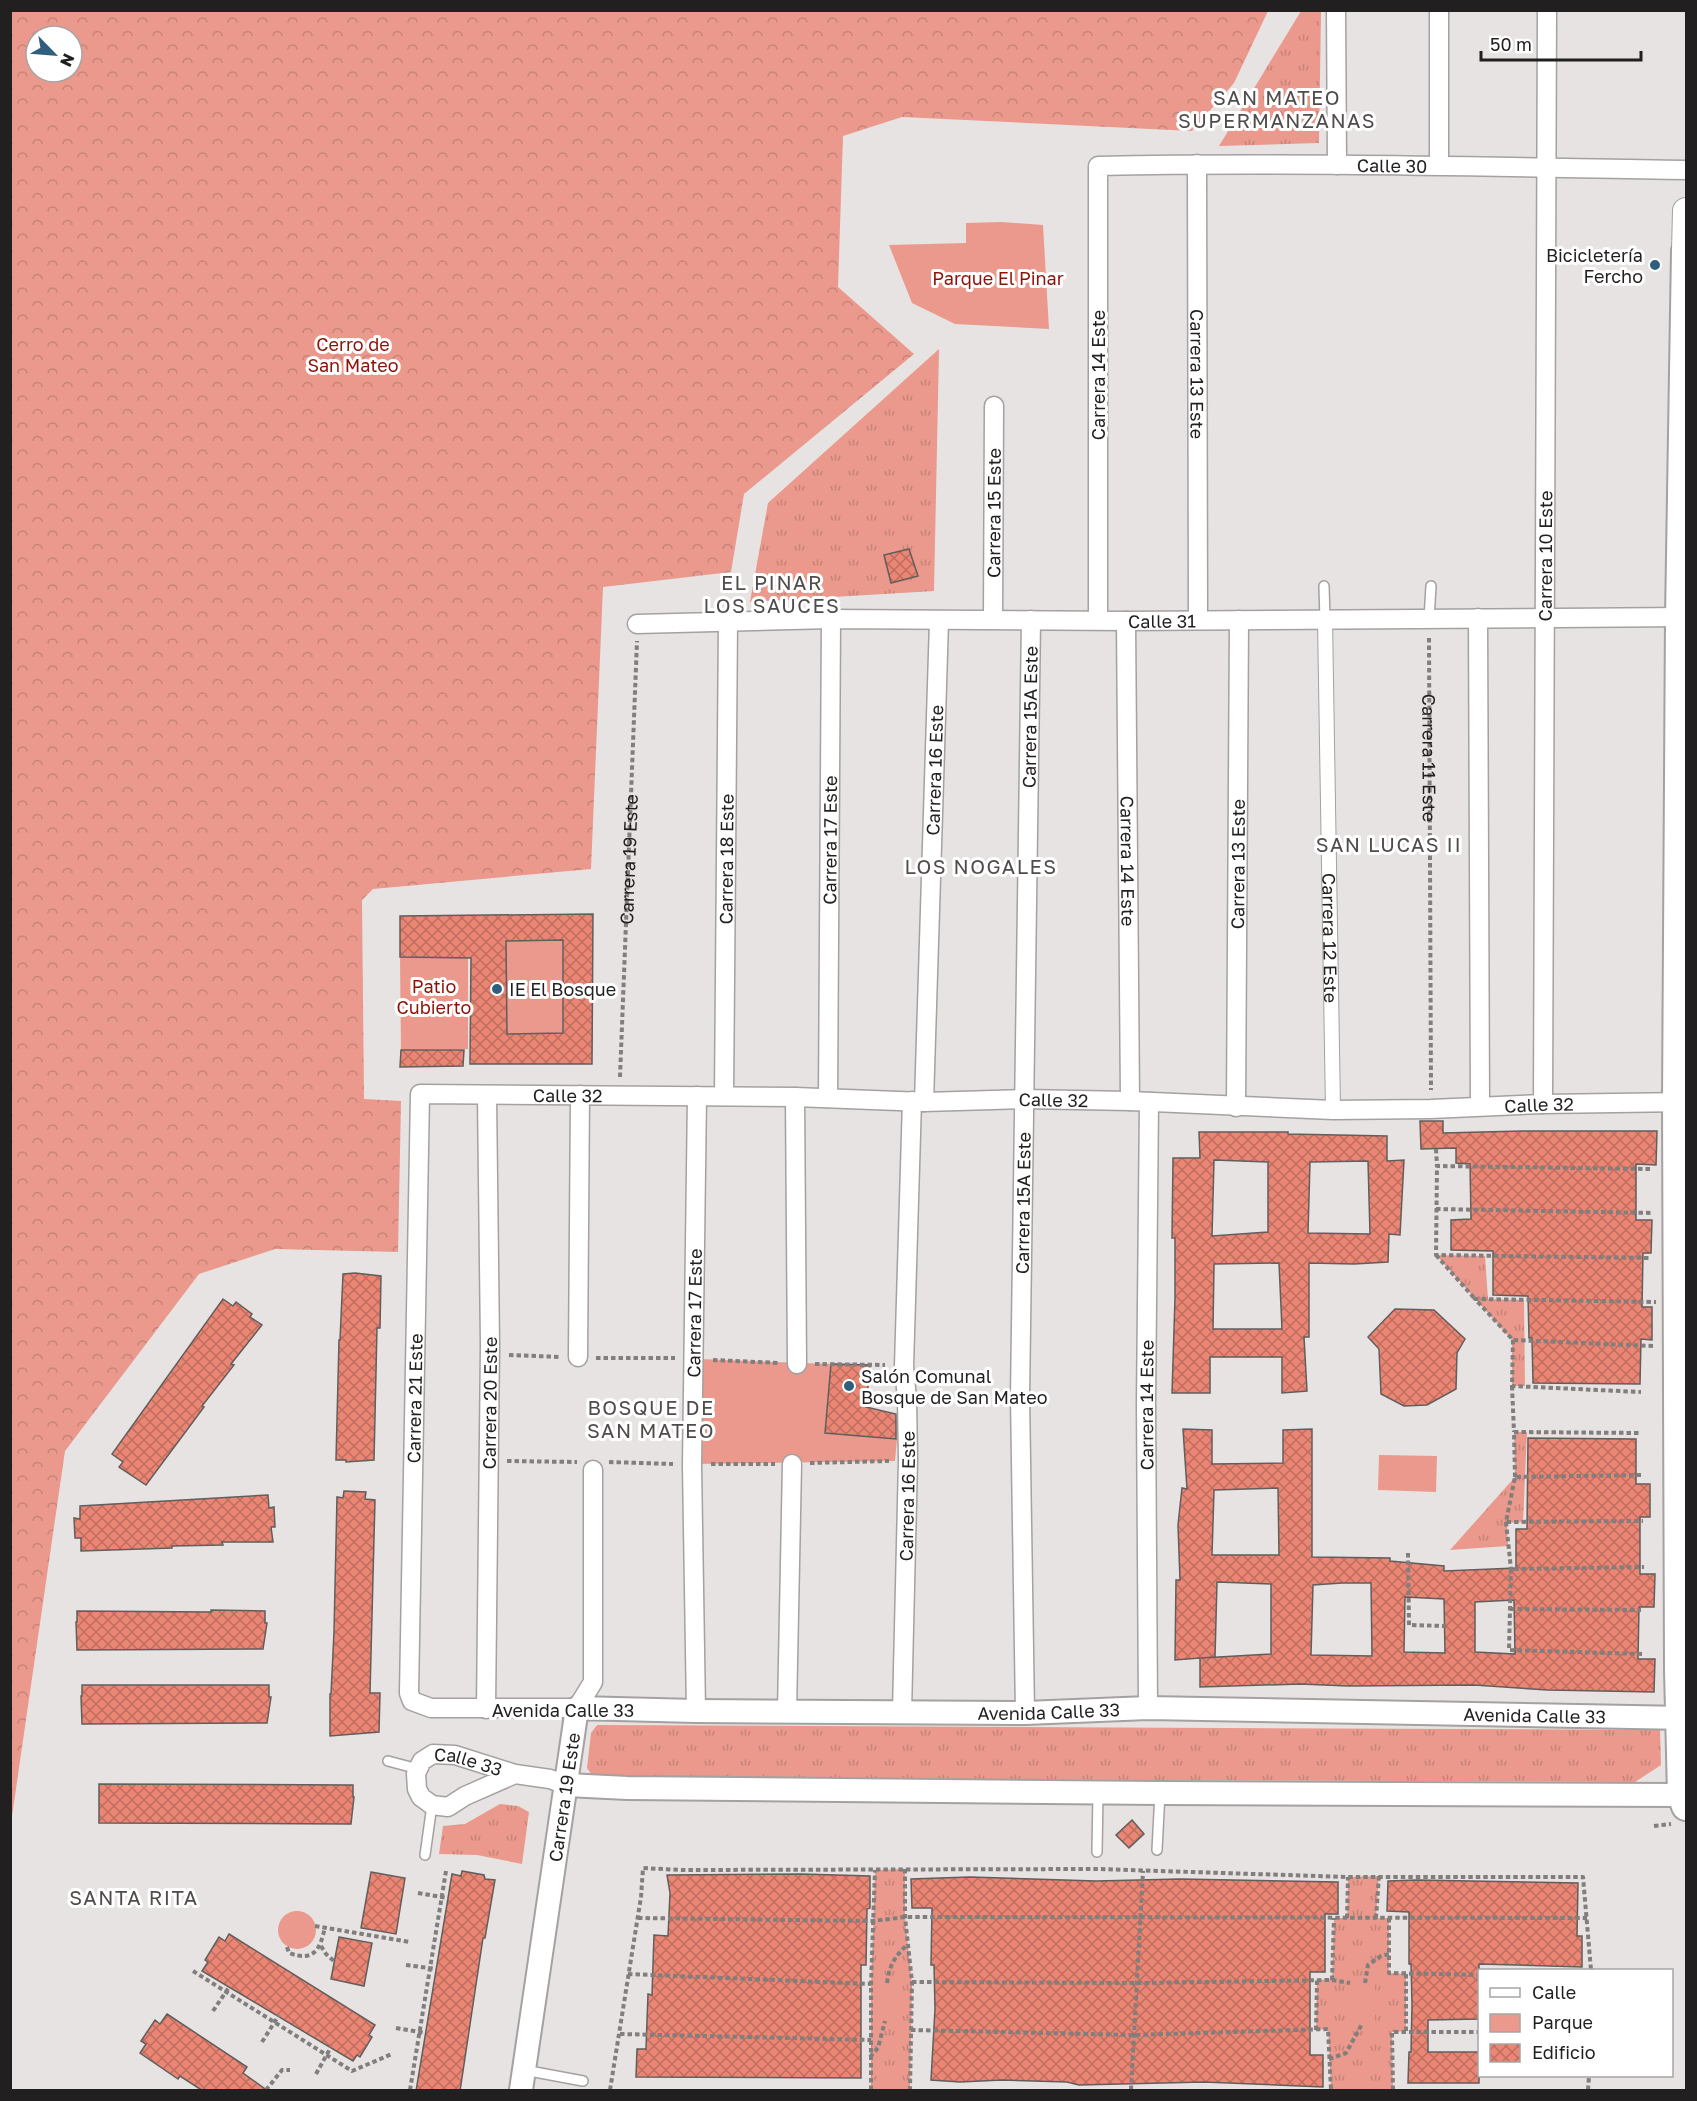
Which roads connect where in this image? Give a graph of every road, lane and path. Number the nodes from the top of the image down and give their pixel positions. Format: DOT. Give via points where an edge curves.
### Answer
graph roads {
  1 [pos="1336,10"];
  2 [pos="1439,10"];
  3 [pos="1547,10"];
  4 [pos="1197,164"];
  5 [pos="1337,165"];
  6 [pos="1439,165"];
  7 [pos="1098,166"];
  8 [pos="1545,167"];
  9 [pos="1686,170"];
  10 [pos="1686,211"];
  11 [pos="1686,265"];
  12 [pos="994,406"];
  13 [pos="1324,586"];
  14 [pos="1431,586"];
  15 [pos="1683,616"];
  16 [pos="1478,618"];
  17 [pos="1544,618"];
  18 [pos="831,619"];
  19 [pos="993,619"];
  20 [pos="1429,619"];
  21 [pos="1031,620"];
  22 [pos="1098,620"];
  23 [pos="1198,620"];
  24 [pos="1239,620"];
  25 [pos="1325,620"];
  26 [pos="728,621"];
  27 [pos="939,621"];
  28 [pos="1126,621"];
  29 [pos="638,624"];
  30 [pos="420,1094"];
  31 [pos="580,1095"];
  32 [pos="488,1096"];
  33 [pos="620,1096"];
  34 [pos="697,1096"];
  35 [pos="724,1096"];
  36 [pos="795,1097"];
  37 [pos="828,1098"];
  38 [pos="1024,1099"];
  39 [pos="918,1101"];
  40 [pos="1130,1101"];
  41 [pos="1149,1102"];
  42 [pos="1682,1102"];
  43 [pos="1543,1104"];
  44 [pos="1480,1105"];
  45 [pos="1236,1107"];
  46 [pos="1431,1108"];
  47 [pos="1333,1110"];
  48 [pos="1436,1149"];
  49 [pos="1437,1166"];
  50 [pos="1650,1169"];
  51 [pos="1436,1209"];
  52 [pos="1653,1213"];
  53 [pos="1436,1255"];
  54 [pos="1651,1258"];
  55 [pos="1475,1299"];
  56 [pos="1657,1302"];
  57 [pos="1513,1340"];
  58 [pos="1653,1346"];
  59 [pos="578,1357"];
  60 [pos="797,1364"];
  61 [pos="1512,1386"];
  62 [pos="1641,1392"];
  63 [pos="1514,1432"];
  64 [pos="1640,1433"];
  65 [pos="792,1464"];
  66 [pos="593,1470"];
  67 [pos="1641,1475"];
  68 [pos="1515,1477"];
  69 [pos="1643,1521"];
  70 [pos="1506,1522"];
  71 [pos="1408,1553"];
  72 [pos="1644,1567"];
  73 [pos="1511,1569"];
  74 [pos="1510,1609"];
  75 [pos="1641,1610"];
  76 [pos="1445,1626"];
  77 [pos="1642,1654"];
  78 [pos="412,1701"];
  79 [pos="577,1708"];
  80 [pos="1148,1708"];
  81 [pos="486,1709"];
  82 [pos="696,1711"];
  83 [pos="787,1712"];
  84 [pos="902,1712"];
  85 [pos="1024,1713"];
  86 [pos="1683,1717"];
  87 [pos="388,1761"];
  88 [pos="418,1769"];
  89 [pos="515,1774"];
  90 [pos="567,1785"];
  91 [pos="1098,1793"];
  92 [pos="1160,1793"];
  93 [pos="1685,1798"];
  94 [pos="432,1805"];
  95 [pos="1157,1850"];
  96 [pos="1097,1852"];
  97 [pos="425,1854"];
  98 [pos="905,1869"];
  99 [pos="875,1870"];
  100 [pos="446,1871"];
  101 [pos="1143,1871"];
  102 [pos="1379,1876"];
  103 [pos="1348,1877"];
  104 [pos="418,1893"];
  105 [pos="442,1897"];
  106 [pos="448,1898"];
  107 [pos="905,1917"];
  108 [pos="638,1918"];
  109 [pos="1141,1918"];
  110 [pos="1334,1918"];
  111 [pos="1347,1918"];
  112 [pos="1376,1918"];
  113 [pos="1389,1918"];
  114 [pos="1587,1918"];
  115 [pos="873,1921"];
  116 [pos="315,1926"];
  117 [pos="325,1928"];
  118 [pos="410,1942"];
  119 [pos="908,1944"];
  120 [pos="321,1946"];
  121 [pos="287,1947"];
  122 [pos="1389,1954"];
  123 [pos="334,1961"];
  124 [pos="406,1965"];
  125 [pos="429,1968"];
  126 [pos="436,1969"];
  127 [pos="1591,1969"];
  128 [pos="193,1971"];
  129 [pos="628,1974"];
  130 [pos="1406,1974"];
  131 [pos="1478,1975"];
  132 [pos="1317,1980"];
  133 [pos="1332,1980"];
  134 [pos="887,1983"];
  135 [pos="912,1983"];
  136 [pos="1137,1983"];
  137 [pos="1350,1983"];
  138 [pos="1365,1983"];
  139 [pos="871,1984"];
  140 [pos="229,1987"];
  141 [pos="225,1991"];
  142 [pos="213,2011"];
  143 [pos="279,2015"];
  144 [pos="276,2021"];
  145 [pos="885,2021"];
  146 [pos="1362,2024"];
  147 [pos="396,2028"];
  148 [pos="911,2030"];
  149 [pos="1316,2030"];
  150 [pos="1406,2031"];
  151 [pos="1478,2032"];
  152 [pos="422,2033"];
  153 [pos="620,2034"];
  154 [pos="1134,2035"];
  155 [pos="871,2040"];
  156 [pos="262,2042"];
  157 [pos="331,2047"];
  158 [pos="327,2054"];
  159 [pos="392,2054"];
  160 [pos="870,2057"];
  161 [pos="1329,2059"];
  162 [pos="290,2070"];
  163 [pos="316,2074"];
  164 [pos="523,2080"];
  165 [pos="582,2081"];
  166 [pos="266,2091"];
  167 [pos="410,2091"];
  168 [pos="610,2091"];
  169 [pos="871,2091"];
  170 [pos="910,2091"];
  171 [pos="1131,2091"];
  172 [pos="1331,2091"];
  173 [pos="1393,2091"];
  1 -- 5 [label="street"];
  2 -- 6 [label="street"];
  3 -- 8 [label="street, Carrera 10 Este"];
  4 -- 5 [label="street, Calle 30"];
  4 -- 7 [label="street, Calle 30"];
  4 -- 23 [label="street, Carrera 13 Este"];
  5 -- 6 [label="street, Calle 30"];
  6 -- 8 [label="street, Calle 30"];
  7 -- 22 [label="street, Carrera 14 Este"];
  8 -- 9 [label="street, Calle 30"];
  8 -- 17 [label="street, Carrera 10 Este"];
  10 -- 11 [label="main road"];
  11 -- 15 [label="main road"];
  12 -- 19 [label="street, Carrera 15 Este"];
  13 -- 25 [label="lane, Carrera 12 Este"];
  14 -- 20 [label="lane"];
  15 -- 17 [label="street, Calle 31"];
  15 -- 42 [label="main road"];
  16 -- 17 [label="street, Calle 31"];
  16 -- 20 [label="street, Calle 31"];
  16 -- 44 [label="street"];
  17 -- 43 [label="street, Carrera 10 Este"];
  18 -- 26 [label="street, Calle 31"];
  18 -- 27 [label="street, Calle 31"];
  18 -- 37 [label="street, Carrera 17 Este"];
  19 -- 21 [label="street, Calle 31"];
  19 -- 27 [label="street, Calle 31"];
  20 -- 25 [label="street, Calle 31"];
  20 -- 46 [label="path, Carrera 11 Este"];
  21 -- 22 [label="street, Calle 31"];
  21 -- 38 [label="street, Carrera 15A Este"];
  22 -- 28 [label="street, Calle 31"];
  23 -- 24 [label="street, Calle 31"];
  23 -- 28 [label="street, Calle 31"];
  24 -- 25 [label="street, Calle 31"];
  24 -- 45 [label="street, Carrera 13 Este"];
  25 -- 47 [label="street, Carrera 12 Este"];
  26 -- 29 [label="street, Calle 31"];
  26 -- 35 [label="street, Carrera 18 Este"];
  27 -- 39 [label="street, Carrera 16 Este"];
  28 -- 40 [label="street, Carrera 14 Este"];
  29 -- 33 [label="path, Carrera 19 Este"];
  30 -- 32 [label="street, Calle 32"];
  30 -- 78 [label="street, Carrera 21 Este"];
  31 -- 32 [label="street, Calle 32"];
  31 -- 33 [label="street, Calle 32"];
  31 -- 59 [label="street"];
  32 -- 81 [label="street, Carrera 20 Este"];
  33 -- 34 [label="street, Calle 32"];
  34 -- 35 [label="street, Calle 32"];
  34 -- 82 [label="street, Carrera 17 Este" via="692,1465"];
  35 -- 36 [label="street, Calle 32"];
  36 -- 37 [label="street, Calle 32"];
  36 -- 60 [label="street"];
  37 -- 39 [label="street, Calle 32"];
  38 -- 39 [label="street, Calle 32"];
  38 -- 40 [label="street, Calle 32"];
  38 -- 85 [label="street, Carrera 15A Este" via="1020,1397"];
  39 -- 84 [label="street, Carrera 16 Este" via="904,1366 908,1460"];
  40 -- 41 [label="street, Calle 32"];
  41 -- 45 [label="street, Calle 32"];
  41 -- 80 [label="street, Carrera 14 Este"];
  42 -- 43 [label="street, Calle 32"];
  42 -- 86 [label="main road"];
  43 -- 44 [label="street, Calle 32"];
  44 -- 46 [label="street, Calle 32"];
  45 -- 47 [label="street, Calle 32"];
  46 -- 47 [label="street, Calle 32"];
  48 -- 49 [label="path"];
  49 -- 50 [label="path"];
  49 -- 51 [label="path"];
  51 -- 52 [label="path"];
  51 -- 53 [label="path"];
  53 -- 54 [label="path"];
  53 -- 55 [label="path"];
  55 -- 56 [label="path"];
  55 -- 57 [label="path"];
  57 -- 58 [label="path"];
  57 -- 61 [label="path"];
  61 -- 62 [label="path"];
  61 -- 63 [label="path"];
  63 -- 64 [label="path"];
  63 -- 68 [label="path"];
  65 -- 83 [label="street"];
  66 -- 79 [label="street, Carrera 19 Este" via="593,1682"];
  67 -- 68 [label="path"];
  68 -- 70 [label="path"];
  69 -- 70 [label="path"];
  70 -- 73 [label="path"];
  71 -- 76 [label="path" via="1409,1625"];
  72 -- 73 [label="path"];
  73 -- 74 [label="path"];
  74 -- 75 [label="path"];
  74 -- 77 [label="path" via="1509,1650"];
  78 -- 81 [label="street, Avenida Calle 33" via="430,1708"];
  79 -- 81 [label="street, Avenida Calle 33"];
  79 -- 82 [label="street, Avenida Calle 33"];
  79 -- 90 [label="street, Carrera 19 Este"];
  80 -- 85 [label="street, Avenida Calle 33"];
  80 -- 86 [label="street, Avenida Calle 33"];
  82 -- 83 [label="street, Avenida Calle 33"];
  83 -- 84 [label="street, Avenida Calle 33"];
  84 -- 85 [label="street, Avenida Calle 33"];
  86 -- 93 [label="main road"];
  87 -- 88 [label="lane"];
  88 -- 89 [label="street, Calle 33" via="433,1754 455,1755"];
  88 -- 94 [label="street, Calle 33" via="417,1789"];
  89 -- 90 [label="street, Calle 33"];
  89 -- 94 [label="street, Calle 33" via="448,1807"];
  90 -- 91 [label="street"];
  90 -- 164 [label="street, Carrera 19 Este"];
  91 -- 92 [label="street"];
  91 -- 96 [label="lane"];
  92 -- 93 [label="street"];
  92 -- 95 [label="lane"];
  94 -- 97 [label="lane"];
  98 -- 99 [label="path"];
  98 -- 101 [label="path"];
  98 -- 107 [label="path"];
  99 -- 108 [label="path" via="643,1868"];
  99 -- 115 [label="path"];
  100 -- 105 [label="path"];
  101 -- 103 [label="path"];
  101 -- 109 [label="path"];
  102 -- 103 [label="path"];
  102 -- 112 [label="path"];
  102 -- 114 [label="path" via="1583,1877"];
  103 -- 111 [label="path"];
  104 -- 105 [label="path"];
  105 -- 106 [label="path"];
  105 -- 125 [label="path"];
  107 -- 109 [label="path"];
  107 -- 115 [label="path"];
  107 -- 119 [label="path"];
  108 -- 115 [label="path"];
  108 -- 129 [label="path"];
  109 -- 110 [label="path"];
  109 -- 136 [label="path"];
  110 -- 111 [label="path"];
  110 -- 133 [label="path"];
  111 -- 112 [label="path"];
  112 -- 113 [label="path"];
  113 -- 114 [label="path"];
  113 -- 122 [label="path"];
  114 -- 127 [label="path"];
  115 -- 139 [label="path"];
  116 -- 117 [label="path"];
  117 -- 118 [label="path"];
  117 -- 120 [label="path"];
  119 -- 134 [label="path" via="895,1956"];
  119 -- 135 [label="path"];
  120 -- 121 [label="path" via="302,1957 289,1953"];
  120 -- 123 [label="path"];
  122 -- 130 [label="path" via="1389,1973"];
  122 -- 138 [label="path" via="1368,1965"];
  124 -- 125 [label="path"];
  125 -- 126 [label="path"];
  125 -- 152 [label="path"];
  128 -- 141 [label="path"];
  129 -- 139 [label="path"];
  129 -- 153 [label="path"];
  130 -- 131 [label="path"];
  130 -- 150 [label="path"];
  132 -- 133 [label="path"];
  132 -- 136 [label="path"];
  132 -- 149 [label="path"];
  133 -- 137 [label="path"];
  135 -- 136 [label="path"];
  135 -- 148 [label="path"];
  136 -- 154 [label="path"];
  139 -- 155 [label="path"];
  140 -- 141 [label="path"];
  141 -- 142 [label="path"];
  141 -- 144 [label="path"];
  143 -- 144 [label="path"];
  144 -- 156 [label="path"];
  144 -- 158 [label="path"];
  145 -- 160 [label="path" via="878,2048"];
  146 -- 161 [label="path" via="1346,2053"];
  147 -- 152 [label="path"];
  148 -- 154 [label="path"];
  148 -- 170 [label="path"];
  149 -- 154 [label="path"];
  149 -- 161 [label="path" via="1328,2029"];
  150 -- 151 [label="path"];
  150 -- 173 [label="path" via="1392,2032"];
  152 -- 167 [label="path"];
  153 -- 155 [label="path"];
  153 -- 168 [label="path"];
  154 -- 171 [label="path"];
  155 -- 160 [label="path"];
  157 -- 158 [label="path"];
  158 -- 159 [label="path" via="352,2071"];
  158 -- 163 [label="path"];
  160 -- 169 [label="path"];
  161 -- 172 [label="path"];
  162 -- 166 [label="path" via="282,2070"];
  164 -- 165 [label="lane" via="563,2076"];
}
